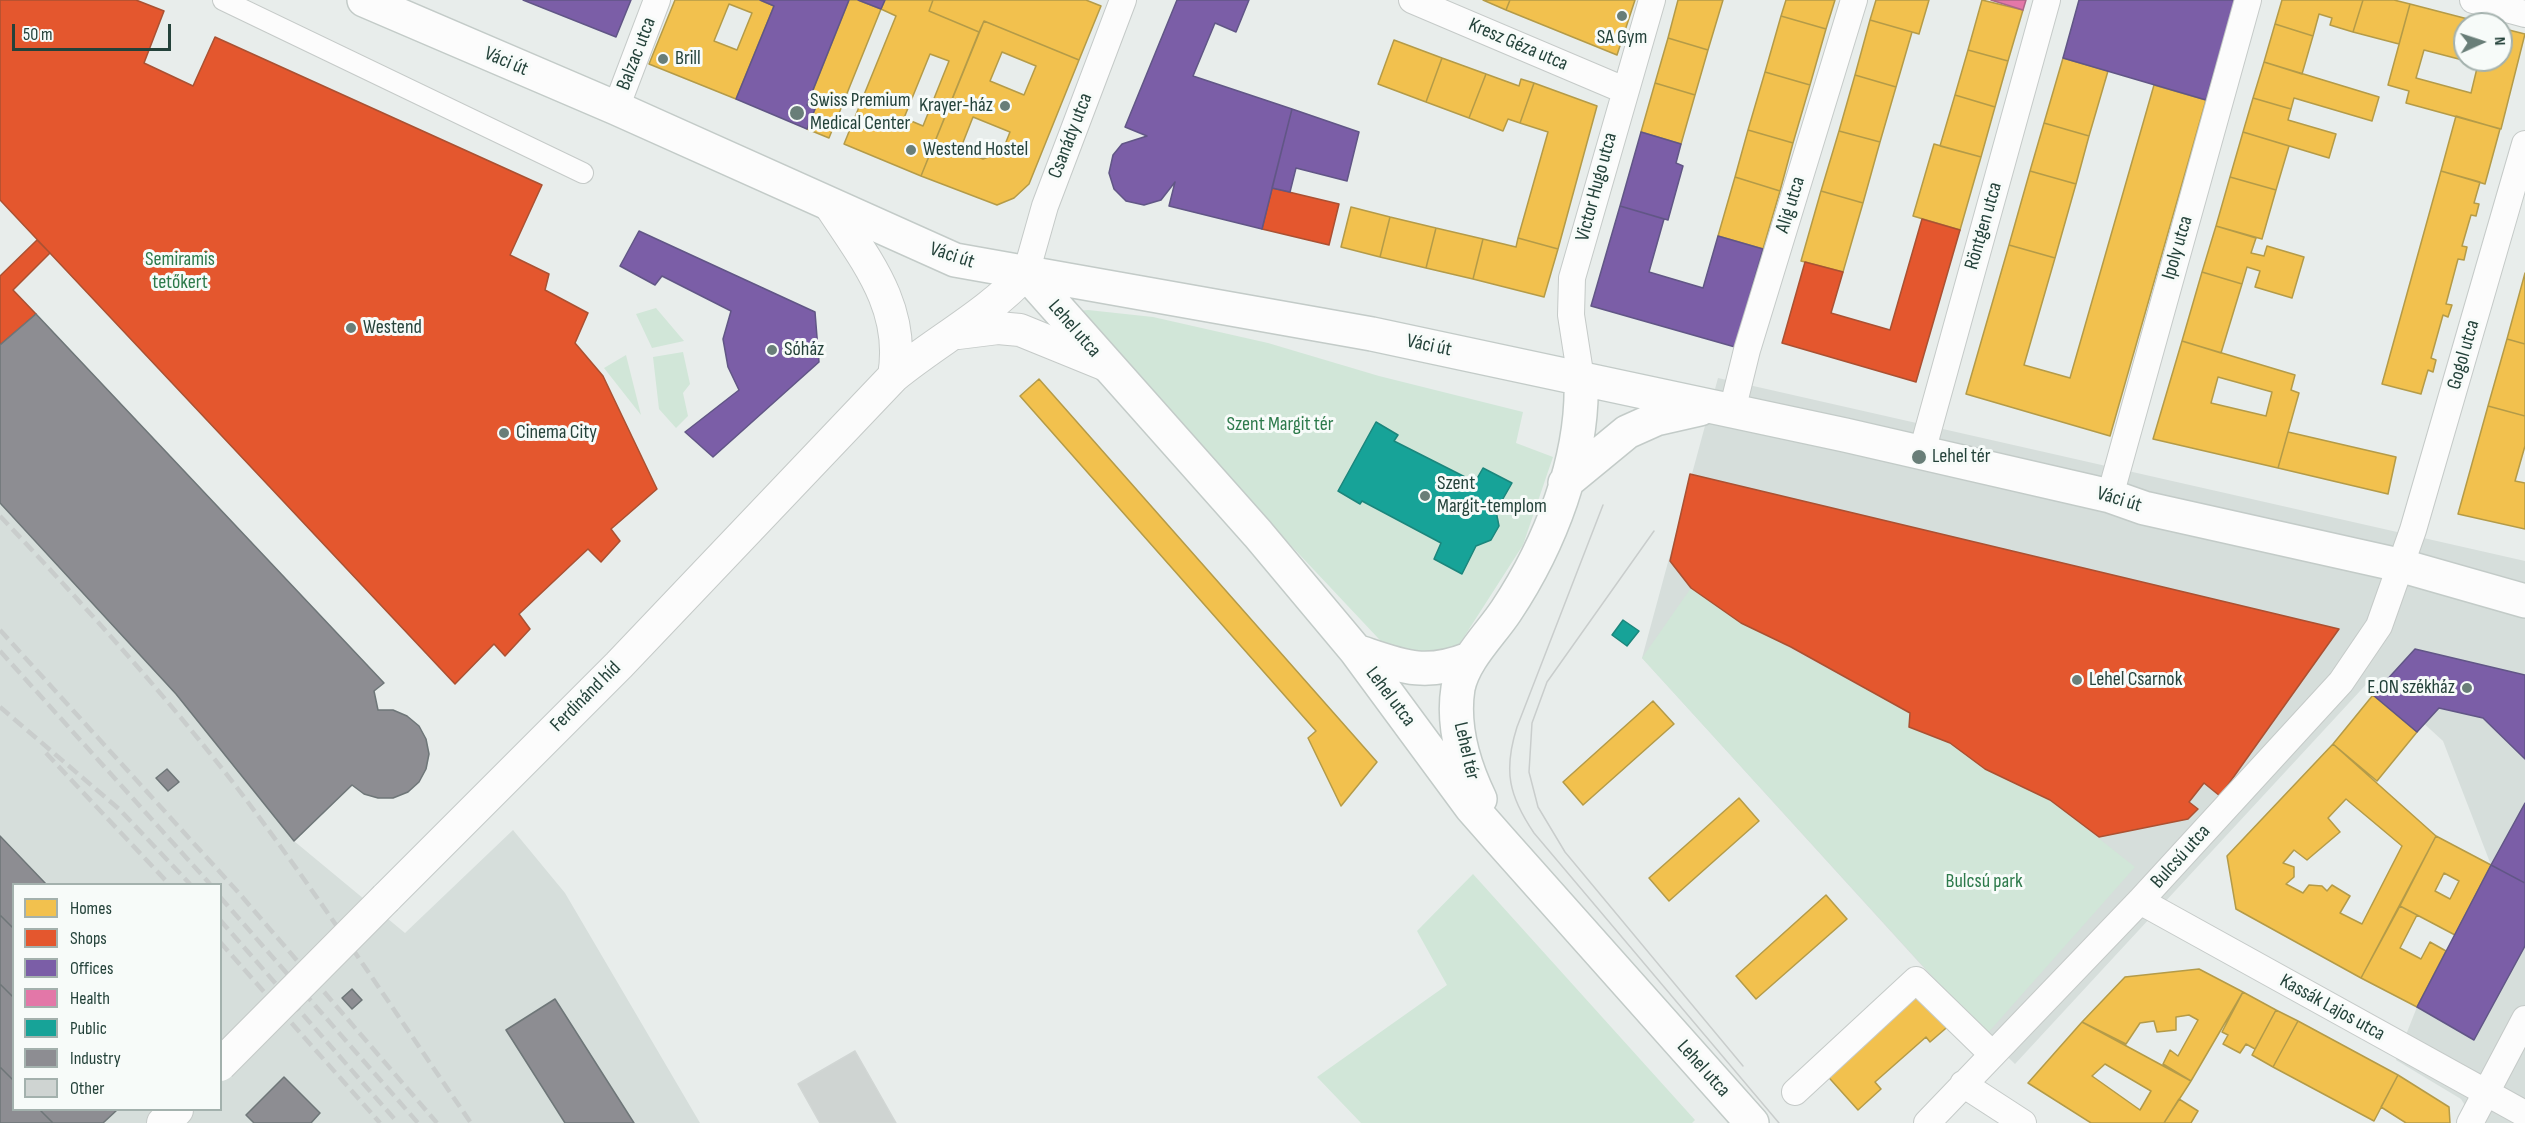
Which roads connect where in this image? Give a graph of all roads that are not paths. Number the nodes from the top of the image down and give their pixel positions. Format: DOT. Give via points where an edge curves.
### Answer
graph roads {
  1 [pos="223,0"];
  2 [pos="364,0"];
  3 [pos="657,0"];
  4 [pos="1123,0"];
  5 [pos="1412,0"];
  6 [pos="1652,0"];
  7 [pos="1854,0"];
  8 [pos="2047,0"];
  9 [pos="2248,0"];
  10 [pos="2474,0"];
  11 [pos="2525,14"];
  12 [pos="1624,90"];
  13 [pos="616,108"];
  14 [pos="2525,144"];
  15 [pos="583,173"];
  16 [pos="830,205"];
  17 [pos="1026,273"];
  18 [pos="954,333"];
  19 [pos="1106,365"];
  20 [pos="894,376"];
  21 [pos="1581,379"];
  22 [pos="1721,409"];
  23 [pos="1922,452"];
  24 [pos="1565,483"];
  25 [pos="2110,496"];
  26 [pos="2399,566"];
  27 [pos="2525,601"];
  28 [pos="1356,651"];
  29 [pos="1469,659"];
  30 [pos="1500,840"];
  31 [pos="2140,901"];
  32 [pos="2525,1019"];
  33 [pos="1992,1054"];
  34 [pos="222,1063"];
  35 [pos="1963,1084"];
  36 [pos="1795,1092"];
  37 [pos="2486,1093"];
  38 [pos="176,1111"];
  39 [pos="2525,1114"];
  40 [pos="164,1123"];
  41 [pos="1752,1123"];
  42 [pos="1927,1123"];
  43 [pos="2022,1123"];
  44 [pos="2470,1123"];
  1 -- 15 [label="street"];
  2 -- 13 [label="main road, Váci út"];
  3 -- 13 [label="street, Balzac utca"];
  4 -- 17 [label="street, Csanády utca" via="1045,206"];
  5 -- 12 [label="street, Kresz Géza utca"];
  6 -- 12 [label="street, Victor Hugo utca"];
  7 -- 22 [label="street, Alig utca" via="1747,350"];
  8 -- 23 [label="street, Röntgen utca"];
  9 -- 25 [label="street, Ipoly utca"];
  10 -- 11 [label="street"];
  12 -- 21 [label="street, Victor Hugo utca" via="1572,278 1571,315"];
  13 -- 16 [label="main road, Váci út"];
  14 -- 26 [label="street, Gogol utca"];
  16 -- 17 [label="main road, Váci út" via="942,256"];
  16 -- 20 [label="street" via="891,307 898,344"];
  17 -- 18 [label="street, Ferdinánd híd" via="992,307"];
  17 -- 19 [label="main road, Lehel utca"];
  17 -- 21 [label="main road, Váci út" via="1372,334"];
  18 -- 19 [label="street, Ferdinánd híd" via="1020,330"];
  18 -- 20 [label="street, Ferdinánd híd"];
  19 -- 28 [label="main road, Lehel utca" via="1258,534"];
  20 -- 34 [label="street, Ferdinánd híd, bridge" via="619,665"];
  21 -- 22 [label="main road, Váci út"];
  21 -- 24 [label="main road" via="1579,425"];
  22 -- 23 [label="main road, Váci út"];
  22 -- 24 [label="main road, Váci út" via="1656,419 1627,432"];
  23 -- 25 [label="main road, Váci út"];
  24 -- 29 [label="main road, Lehel tér" via="1524,579"];
  25 -- 26 [label="main road, Váci út" via="2144,508"];
  26 -- 27 [label="main road, Váci út"];
  26 -- 31 [label="street, Bulcsú utca" via="2379,626 2341,682"];
  28 -- 29 [label="main road" via="1408,669 1448,667"];
  28 -- 30 [label="main road, Lehel utca" via="1471,807"];
  29 -- 30 [label="main road, Lehel tér" via="1459,687 1457,708 1462,754"];
  30 -- 41 [label="main road, Lehel utca"];
  31 -- 33 [label="street, Bulcsú utca"];
  31 -- 37 [label="street, Kassák Lajos utca"];
  32 -- 37 [label="street"];
  33 -- 35 [label="street, Bulcsú utca"];
  33 -- 36 [label="street" via="1916,980"];
  35 -- 42 [label="street, Bulcsú utca"];
  35 -- 43 [label="street"];
  37 -- 39 [label="street, Kassák Lajos utca"];
  37 -- 44 [label="street"];
  38 -- 40 [label="street"];
}
